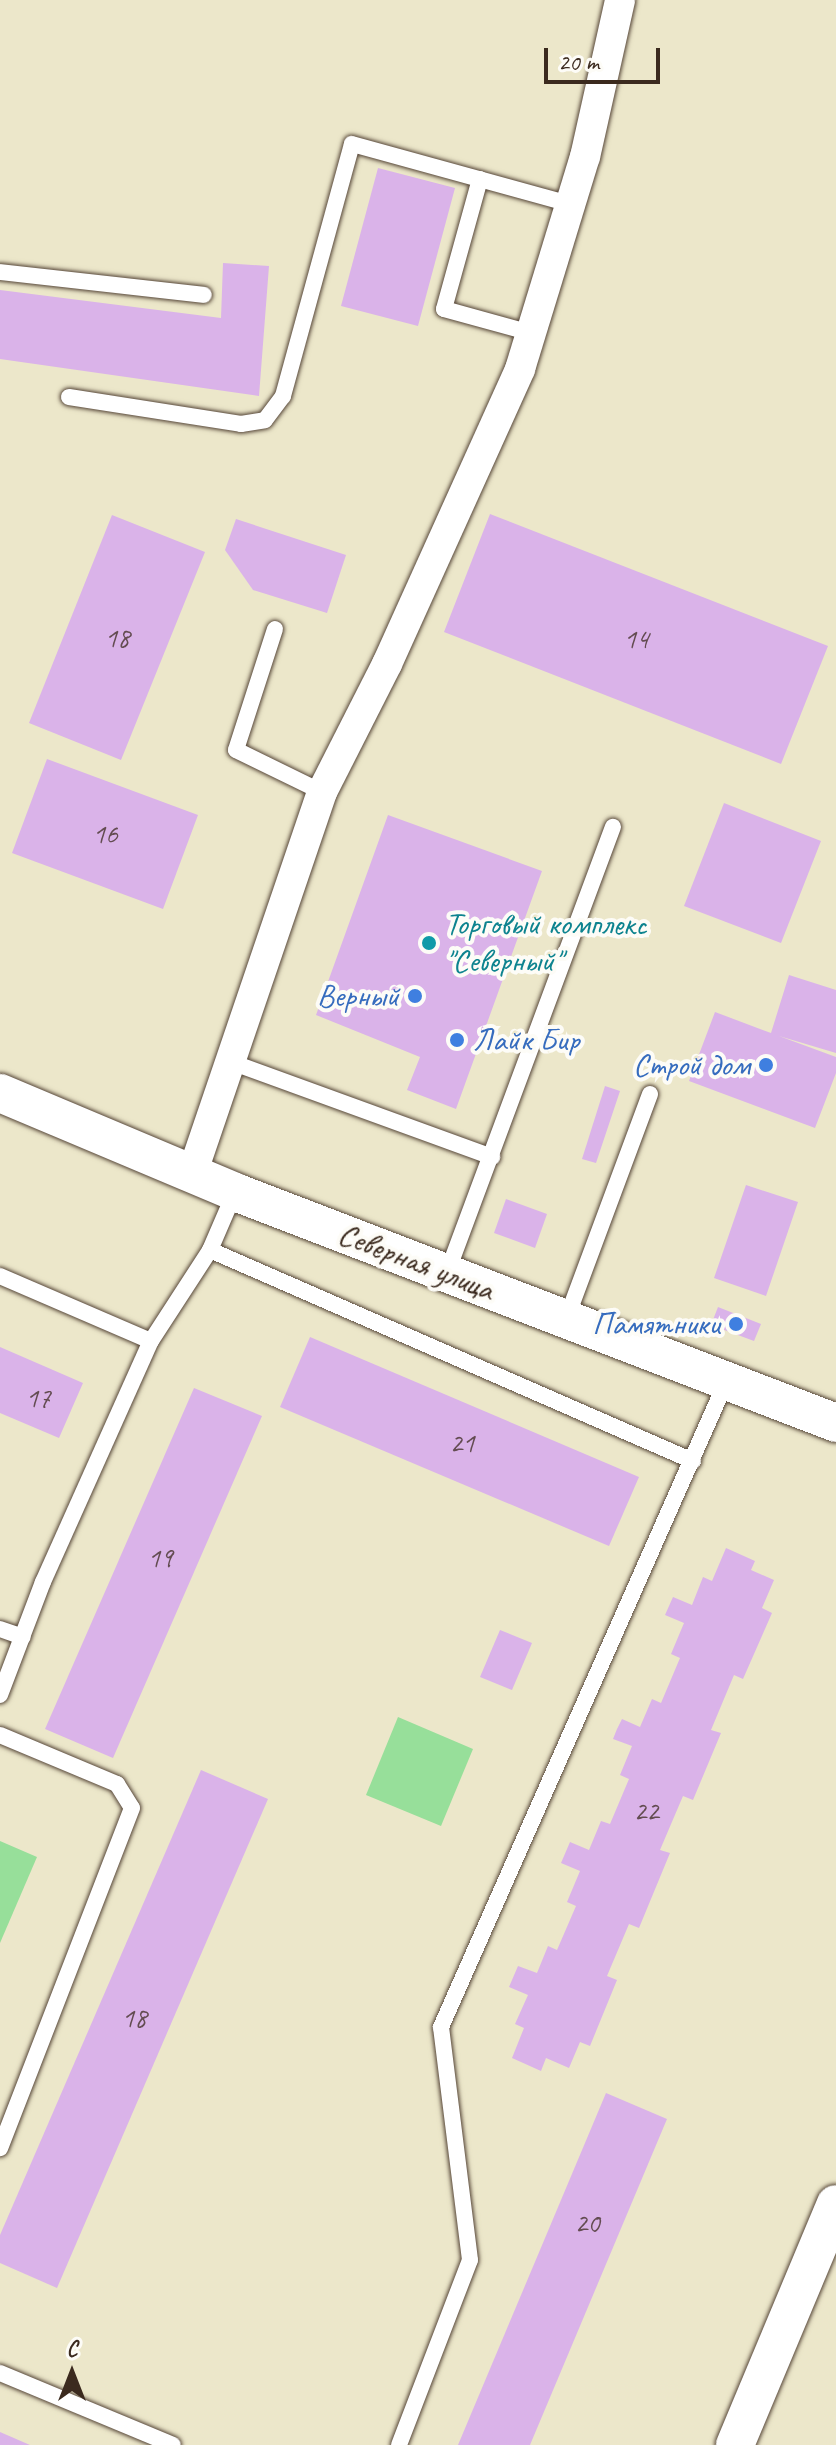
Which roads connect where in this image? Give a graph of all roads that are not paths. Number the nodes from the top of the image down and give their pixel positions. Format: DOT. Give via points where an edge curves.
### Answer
graph roads {
  1 [pos="620,0"];
  2 [pos="480,179"];
  3 [pos="570,204"];
  4 [pos="0,272"];
  5 [pos="204,295"];
  6 [pos="531,333"];
  7 [pos="69,397"];
  8 [pos="275,629"];
  9 [pos="322,792"];
  10 [pos="613,827"];
  11 [pos="231,1062"];
  12 [pos="0,1093"];
  13 [pos="650,1094"];
  14 [pos="492,1157"];
  15 [pos="192,1174"];
  16 [pos="235,1192"];
  17 [pos="210,1250"];
  18 [pos="446,1274"];
  19 [pos="0,1276"];
  20 [pos="566,1320"];
  21 [pos="151,1341"];
  22 [pos="726,1382"];
  23 [pos="836,1423"];
  24 [pos="693,1461"];
  25 [pos="0,1629"];
  26 [pos="23,1637"];
  27 [pos="0,1695"];
  28 [pos="0,1735"];
  29 [pos="0,2148"];
  30 [pos="836,2204"];
  31 [pos="0,2373"];
  32 [pos="739,2444"];
  33 [pos="173,2445"];
  34 [pos="399,2445"];
  1 -- 3 [label="street"];
  2 -- 3 [label="lane"];
  2 -- 6 [label="lane" via="444,309"];
  2 -- 7 [label="lane" via="352,144 283,396 265,420 241,424"];
  3 -- 6 [label="street"];
  4 -- 5 [label="lane"];
  6 -- 9 [label="street" via="520,369 387,664"];
  8 -- 9 [label="lane" via="236,750"];
  9 -- 11 [label="street"];
  10 -- 14 [label="lane"];
  11 -- 14 [label="lane"];
  11 -- 15 [label="street"];
  12 -- 15 [label="street, Северная улица"];
  13 -- 20 [label="lane"];
  14 -- 18 [label="lane"];
  15 -- 16 [label="street, Северная улица"];
  16 -- 17 [label="lane"];
  16 -- 18 [label="street, Северная улица"];
  17 -- 21 [label="lane"];
  17 -- 24 [label="lane"];
  18 -- 20 [label="street, Северная улица"];
  19 -- 21 [label="lane"];
  20 -- 22 [label="street, Северная улица"];
  21 -- 26 [label="lane"];
  22 -- 23 [label="street, Северная улица"];
  22 -- 24 [label="lane"];
  24 -- 34 [label="lane" via="441,2027 470,2260"];
  25 -- 26 [label="lane"];
  26 -- 27 [label="lane"];
  28 -- 29 [label="lane" via="117,1784 132,1808"];
  30 -- 32 [label="street"];
  31 -- 33 [label="lane"];
}
